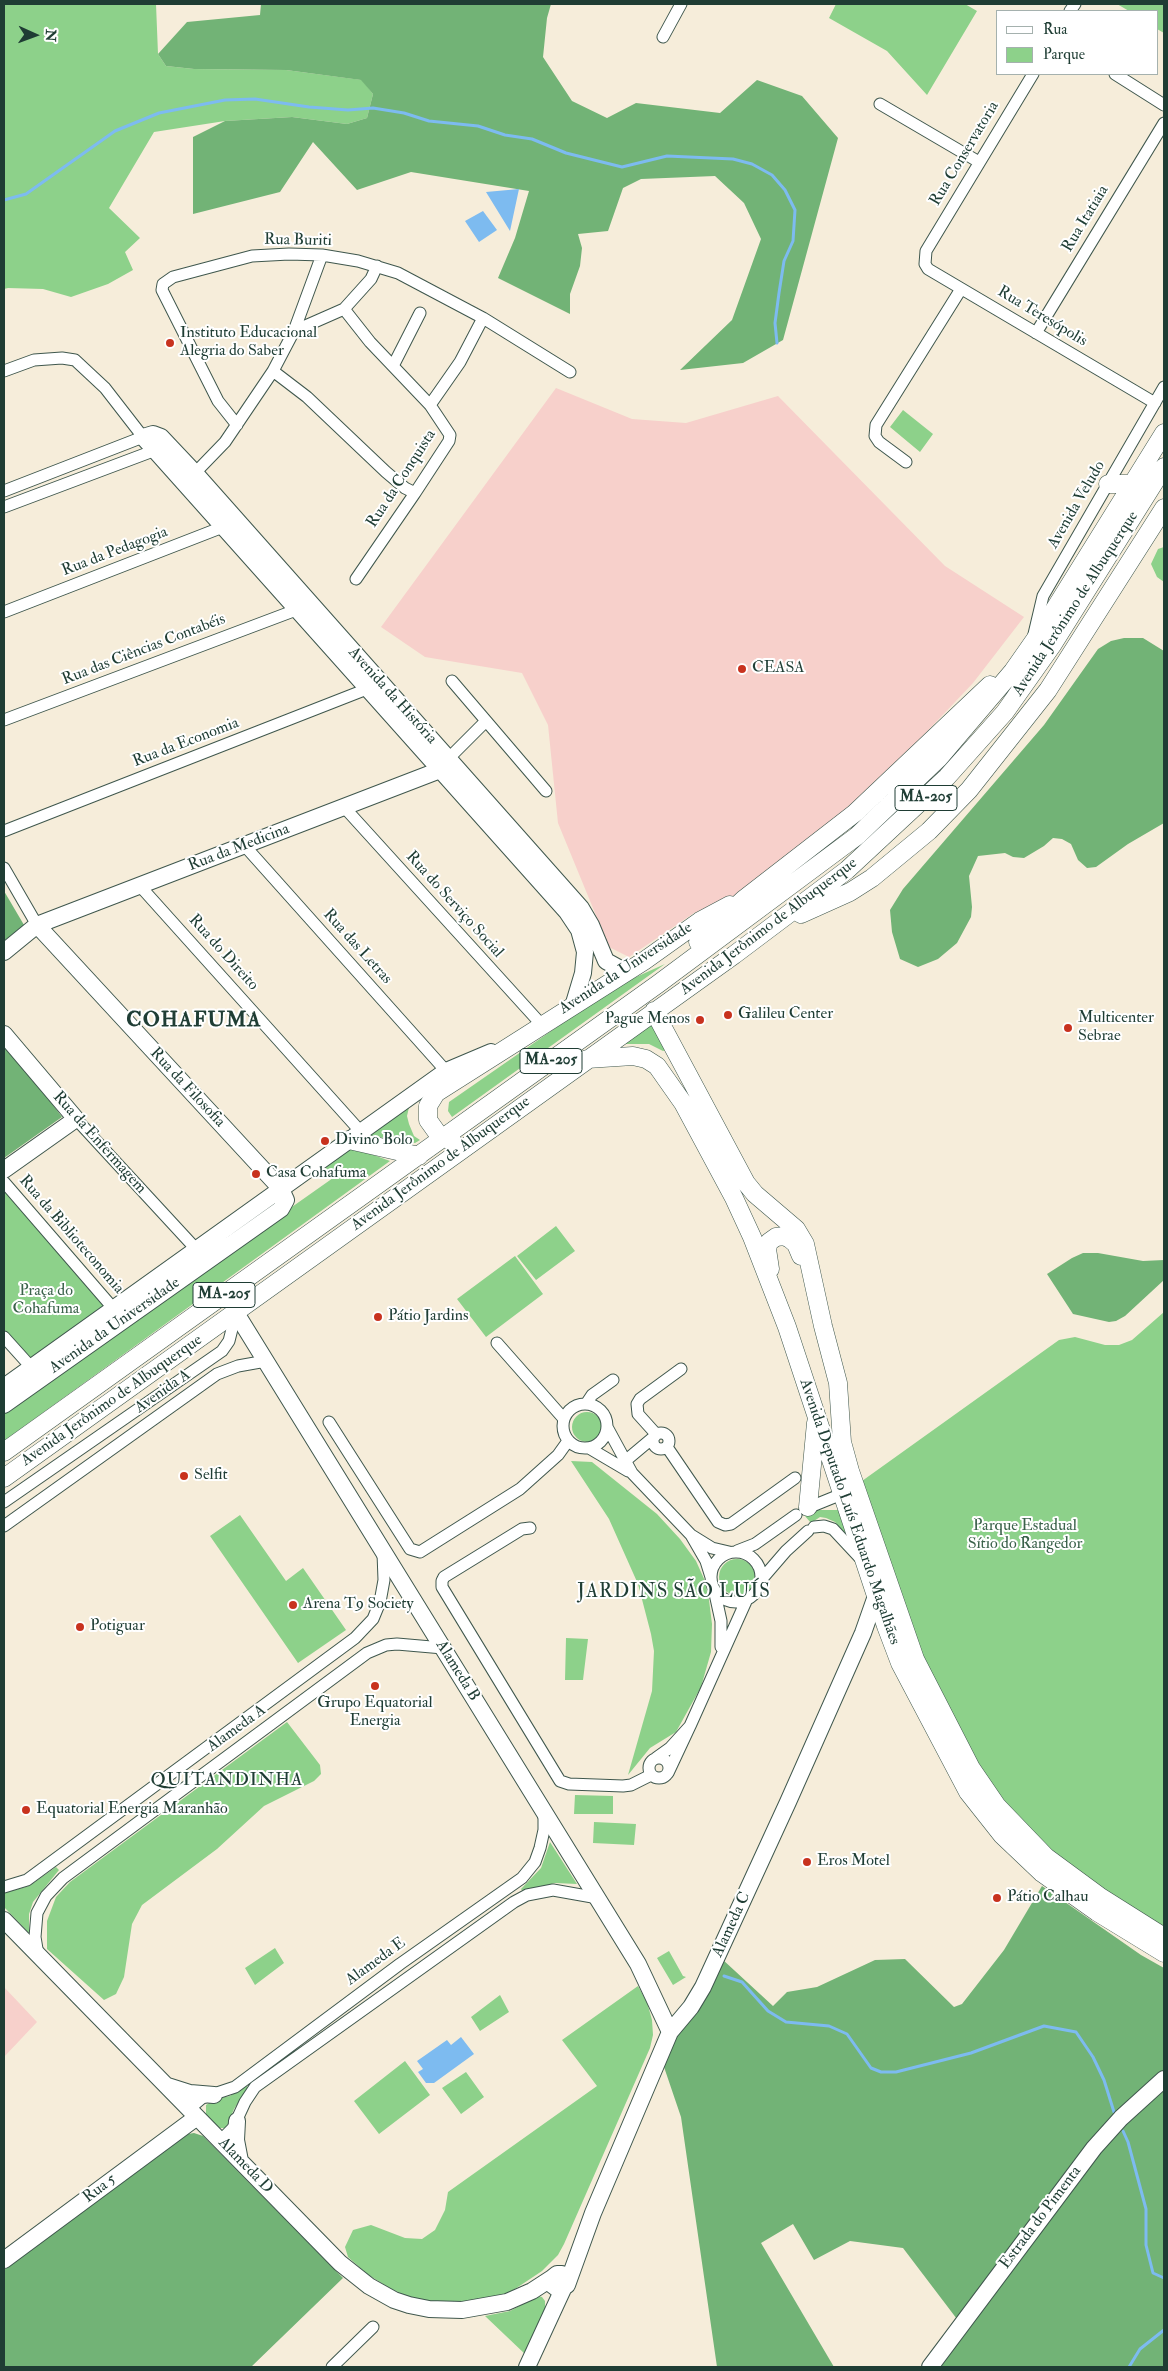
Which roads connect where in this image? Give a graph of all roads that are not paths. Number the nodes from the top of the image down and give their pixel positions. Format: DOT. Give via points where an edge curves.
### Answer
graph roads {
  1 [pos="681,4"];
  2 [pos="663,37"];
  3 [pos="1032,75"];
  4 [pos="1116,75"];
  5 [pos="880,104"];
  6 [pos="1164,105"];
  7 [pos="1164,122"];
  8 [pos="979,162"];
  9 [pos="926,251"];
  10 [pos="322,255"];
  11 [pos="377,266"];
  12 [pos="961,289"];
  13 [pos="344,309"];
  14 [pos="420,314"];
  15 [pos="483,318"];
  16 [pos="294,331"];
  17 [pos="1036,333"];
  18 [pos="393,366"];
  19 [pos="4,371"];
  20 [pos="273,372"];
  21 [pos="570,372"];
  22 [pos="1164,387"];
  23 [pos="1155,403"];
  24 [pos="430,405"];
  25 [pos="237,425"];
  26 [pos="1164,433"];
  27 [pos="142,437"];
  28 [pos="153,451"];
  29 [pos="906,462"];
  30 [pos="1164,467"];
  31 [pos="195,473"];
  32 [pos="1108,484"];
  33 [pos="1133,484"];
  34 [pos="4,491"];
  35 [pos="415,493"];
  36 [pos="4,507"];
  37 [pos="1164,508"];
  38 [pos="230,524"];
  39 [pos="356,579"];
  40 [pos="296,610"];
  41 [pos="4,612"];
  42 [pos="1032,644"];
  43 [pos="452,681"];
  44 [pos="373,685"];
  45 [pos="4,720"];
  46 [pos="486,721"];
  47 [pos="444,764"];
  48 [pos="546,791"];
  49 [pos="344,807"];
  50 [pos="4,831"];
  51 [pos="244,846"];
  52 [pos="4,868"];
  53 [pos="140,886"];
  54 [pos="744,899"];
  55 [pos="37,926"];
  56 [pos="772,927"];
  57 [pos="4,952"];
  58 [pos="602,953"];
  59 [pos="585,958"];
  60 [pos="626,972"];
  61 [pos="658,984"];
  62 [pos="574,1003"];
  63 [pos="654,1011"];
  64 [pos="541,1024"];
  65 [pos="4,1034"];
  66 [pos="511,1044"];
  67 [pos="586,1059"];
  68 [pos="446,1071"];
  69 [pos="76,1119"];
  70 [pos="355,1136"];
  71 [pos="444,1138"];
  72 [pos="464,1148"];
  73 [pos="419,1156"];
  74 [pos="4,1170"];
  75 [pos="4,1182"];
  76 [pos="280,1189"];
  77 [pos="196,1250"];
  78 [pos="113,1308"];
  79 [pos="236,1313"];
  80 [pos="787,1327"];
  81 [pos="4,1337"];
  82 [pos="86,1337"];
  83 [pos="497,1343"];
  84 [pos="67,1351"];
  85 [pos="266,1361"];
  86 [pos="31,1368"];
  87 [pos="681,1369"];
  88 [pos="838,1383"];
  89 [pos="4,1387"];
  90 [pos="4,1405"];
  91 [pos="816,1415"];
  92 [pos="564,1419"];
  93 [pos="329,1422"];
  94 [pos="607,1427"];
  95 [pos="656,1435"];
  96 [pos="568,1441"];
  97 [pos="589,1448"];
  98 [pos="75,1451"];
  99 [pos="4,1452"];
  100 [pos="624,1462"];
  101 [pos="86,1465"];
  102 [pos="632,1473"];
  103 [pos="4,1478"];
  104 [pos="795,1478"];
  105 [pos="842,1494"];
  106 [pos="4,1502"];
  107 [pos="802,1511"];
  108 [pos="4,1526"];
  109 [pos="530,1528"];
  110 [pos="691,1535"];
  111 [pos="383,1551"];
  112 [pos="733,1552"];
  113 [pos="866,1564"];
  114 [pos="761,1580"];
  115 [pos="712,1582"];
  116 [pos="876,1596"];
  117 [pos="747,1599"];
  118 [pos="886,1626"];
  119 [pos="863,1632"];
  120 [pos="443,1648"];
  121 [pos="719,1659"];
  122 [pos="690,1726"];
  123 [pos="656,1758"];
  124 [pos="668,1773"];
  125 [pos="651,1775"];
  126 [pos="544,1811"];
  127 [pos="4,1887"];
  128 [pos="598,1898"];
  129 [pos="4,1920"];
  130 [pos="1164,1938"];
  131 [pos="1164,1953"];
  132 [pos="38,1956"];
  133 [pos="400,1964"];
  134 [pos="410,1976"];
  135 [pos="346,2003"];
  136 [pos="355,2015"];
  137 [pos="670,2032"];
  138 [pos="1164,2079"];
  139 [pos="166,2086"];
  140 [pos="214,2095"];
  141 [pos="193,2113"];
  142 [pos="237,2121"];
  143 [pos="220,2141"];
  144 [pos="240,2161"];
  145 [pos="4,2260"];
  146 [pos="557,2283"];
  147 [pos="373,2327"];
  148 [pos="332,2367"];
  149 [pos="527,2367"];
  150 [pos="930,2367"];
  1 -- 2 [label="street"];
  3 -- 8 [label="street, Rua Conservatoria"];
  4 -- 6 [label="street"];
  5 -- 8 [label="street"];
  7 -- 17 [label="street, Rua Itatiaia"];
  8 -- 9 [label="street, Rua Conservatoria"];
  9 -- 12 [label="street, Rua Teresópolis" via="928,269"];
  10 -- 11 [label="street, Rua Buriti"];
  10 -- 16 [label="street"];
  10 -- 25 [label="street, Rua Buriti" via="238,258 173,277 163,284 163,295 218,401"];
  11 -- 13 [label="street" via="366,287"];
  11 -- 15 [label="street, Rua Buriti" via="415,281"];
  12 -- 17 [label="street, Rua Teresópolis"];
  12 -- 29 [label="street" via="876,425 875,436 879,442"];
  13 -- 16 [label="street"];
  13 -- 18 [label="street, Rua da Conquista"];
  14 -- 18 [label="street"];
  15 -- 21 [label="street, Rua Buriti"];
  15 -- 24 [label="street" via="460,362"];
  16 -- 20 [label="street"];
  17 -- 23 [label="street, Rua Teresópolis"];
  18 -- 24 [label="street, Rua da Conquista"];
  19 -- 27 [label="street" via="34,360 75,360 105,388"];
  20 -- 25 [label="street"];
  20 -- 35 [label="street" via="307,397 386,472"];
  22 -- 23 [label="street, Avenida Veludo"];
  23 -- 32 [label="street, Avenida Veludo"];
  24 -- 35 [label="street, Rua da Conquista" via="450,435 449,441"];
  25 -- 31 [label="street" via="226,442"];
  26 -- 33 [label="main road, Avenida Jerônimo de Albuquerque / MA-205"];
  27 -- 28 [label="street, Avenida da História"];
  27 -- 31 [label="street, Avenida da História" via="153,434 161,437"];
  27 -- 34 [label="street"];
  28 -- 36 [label="street"];
  28 -- 38 [label="street, Avenida da História"];
  30 -- 56 [label="main road, Avenida Jerônimo de Albuquerque / MA-205" via="1048,651 1005,712 948,777 869,851"];
  31 -- 38 [label="street, Avenida da História"];
  32 -- 33 [label="main road"];
  32 -- 42 [label="street, Avenida Veludo" via="1043,596"];
  33 -- 42 [label="main road, Avenida Jerônimo de Albuquerque / MA-205"];
  35 -- 39 [label="street, Rua da Conquista"];
  37 -- 56 [label="main road, MA-205" via="1048,690 969,790 929,831 867,882"];
  38 -- 40 [label="street, Avenida da História"];
  38 -- 41 [label="street, Rua da Pedagogia"];
  38 -- 44 [label="street, Avenida da História"];
  40 -- 44 [label="street, Avenida da História"];
  40 -- 45 [label="street, Rua das Ciências Contabéis"];
  42 -- 54 [label="main road, Avenida Jerônimo de Albuquerque" via="855,813"];
  42 -- 61 [label="main road, Avenida Jerônimo de Albuquerque / MA-205" via="991,699 940,758 856,836"];
  43 -- 46 [label="street"];
  44 -- 47 [label="street, Avenida da História"];
  44 -- 50 [label="street, Rua da Economia"];
  46 -- 47 [label="street"];
  46 -- 48 [label="street"];
  47 -- 49 [label="street, Rua da Medicina"];
  47 -- 58 [label="street, Avenida da História" via="581,908"];
  47 -- 59 [label="street, Avenida da História" via="566,912 582,938"];
  49 -- 51 [label="street, Rua da Medicina"];
  49 -- 64 [label="street, Rua do Serviço Social"];
  51 -- 53 [label="street, Rua da Medicina"];
  51 -- 68 [label="street, Rua das Letras"];
  52 -- 55 [label="street, Rua da Filosofia"];
  53 -- 55 [label="street, Rua da Medicina"];
  53 -- 70 [label="street, Rua do Direito"];
  54 -- 60 [label="main road, Avenida da Universidade" via="708,915"];
  54 -- 61 [label="main road"];
  55 -- 57 [label="street"];
  55 -- 76 [label="street, Rua da Filosofia"];
  56 -- 63 [label="main road, Avenida Jerônimo de Albuquerque / MA-205"];
  58 -- 59 [label="street"];
  58 -- 60 [label="street, Avenida da História" via="612,966"];
  59 -- 62 [label="street, Avenida da História"];
  60 -- 62 [label="main road, Avenida da Universidade"];
  61 -- 71 [label="main road, Avenida Jerônimo de Albuquerque / MA-205"];
  62 -- 64 [label="main road, Avenida da Universidade"];
  63 -- 67 [label="main road, Avenida Jerônimo de Albuquerque / MA-205"];
  63 -- 88 [label="main road, Avenida Deputado Luís Eduardo Magalhães" via="746,1183 802,1238"];
  64 -- 66 [label="main road, Avenida da Universidade"];
  65 -- 69 [label="street, Rua da Enfermagem"];
  66 -- 68 [label="street, Avenida da Universidade"];
  66 -- 71 [label="main road, Avenida da Universidade" via="432,1097 428,1120"];
  67 -- 72 [label="main road, Avenida Jerônimo de Albuquerque / MA-205"];
  67 -- 80 [label="main road, Avenida Deputado Luís Eduardo Magalhães" via="641,1057 656,1066 669,1080 734,1198"];
  68 -- 70 [label="street, Avenida da Universidade"];
  69 -- 74 [label="street"];
  69 -- 77 [label="street, Rua da Enfermagem"];
  70 -- 73 [label="main road"];
  70 -- 76 [label="street, Avenida da Universidade"];
  71 -- 72 [label="main road, Avenida da Universidade"];
  71 -- 73 [label="main road, Avenida Jerônimo de Albuquerque / MA-205"];
  72 -- 79 [label="main road, Avenida Jerônimo de Albuquerque / MA-205"];
  73 -- 99 [label="main road, Avenida Jerônimo de Albuquerque / MA-205"];
  75 -- 78 [label="street, Rua da Biblioteconomia"];
  76 -- 77 [label="street, Avenida da Universidade"];
  76 -- 82 [label="street, Avenida da Universidade" via="286,1200 280,1209"];
  77 -- 78 [label="street, Avenida da Universidade"];
  78 -- 82 [label="street, Avenida da Universidade"];
  79 -- 85 [label="street, Alameda B"];
  79 -- 98 [label="street, Avenida A" via="229,1341 222,1351"];
  79 -- 103 [label="main road, Avenida Jerônimo de Albuquerque / MA-205"];
  80 -- 88 [label="main road" via="767,1253 769,1242 779,1236 790,1239 798,1249"];
  80 -- 91 [label="main road, Avenida Deputado Luís Eduardo Magalhães"];
  81 -- 86 [label="street"];
  82 -- 84 [label="street, Avenida da Universidade"];
  83 -- 92 [label="street"];
  84 -- 86 [label="street, Avenida da Universidade"];
  84 -- 90 [label="street, Avenida da Universidade"];
  85 -- 101 [label="street, Avenida A" via="217,1374"];
  85 -- 111 [label="street, Alameda B"];
  86 -- 89 [label="street, Avenida da Universidade"];
  87 -- 95 [label="street" via="637,1404 638,1414"];
  88 -- 130 [label="main road, Avenida Deputado Luís Eduardo Magalhães" via="844,1451 904,1633 971,1768 997,1806 1046,1857"];
  91 -- 105 [label="main road, Avenida Deputado Luís Eduardo Magalhães"];
  91 -- 107 [label="main road"];
  92 -- 94 [label="street" via="571,1410 592,1406 602,1413"];
  92 -- 96 [label="street" via="563,1431"];
  93 -- 96 [label="street" via="410,1549 420,1552 520,1489 558,1455"];
  94 -- 97 [label="street" via="602,1441"];
  94 -- 100 [label="street"];
  95 -- 100 [label="street"];
  95 -- 104 [label="street" via="655,1446 660,1449 667,1447 718,1522 725,1526"];
  96 -- 97 [label="street"];
  97 -- 102 [label="street"];
  98 -- 101 [label="street"];
  98 -- 106 [label="street, Avenida A"];
  100 -- 102 [label="street"];
  101 -- 108 [label="street, Avenida A"];
  102 -- 110 [label="street"];
  105 -- 107 [label="street"];
  105 -- 113 [label="main road, Avenida Deputado Luís Eduardo Magalhães"];
  107 -- 112 [label="street" via="755,1544"];
  109 -- 125 [label="street" via="522,1529 444,1577 442,1587 560,1781 624,1786"];
  110 -- 112 [label="street" via="712,1548"];
  110 -- 115 [label="street" via="706,1561"];
  111 -- 120 [label="street, Alameda B"];
  111 -- 127 [label="street, Alameda A" via="384,1580 380,1602 373,1619 355,1638 27,1880"];
  112 -- 114 [label="street" via="752,1557 758,1564"];
  112 -- 115 [label="street" via="716,1562"];
  113 -- 114 [label="street" via="833,1529 824,1526 811,1529"];
  113 -- 116 [label="main road, Avenida Deputado Luís Eduardo Magalhães"];
  114 -- 117 [label="street"];
  115 -- 117 [label="street" via="717,1593 731,1601"];
  115 -- 121 [label="street" via="720,1611 722,1636"];
  116 -- 118 [label="main road, Avenida Deputado Luís Eduardo Magalhães"];
  116 -- 119 [label="street, Alameda C"];
  117 -- 121 [label="street"];
  118 -- 119 [label="street" via="873,1623"];
  118 -- 131 [label="main road, Avenida Deputado Luís Eduardo Magalhães" via="912,1688 968,1792 987,1817 1036,1868 1060,1887"];
  119 -- 137 [label="street, Alameda C" via="703,1987"];
  120 -- 126 [label="street, Alameda B"];
  120 -- 132 [label="street, Alameda A" via="396,1644 367,1653 63,1878 46,1896 37,1912 34,1936"];
  121 -- 122 [label="street"];
  122 -- 123 [label="street"];
  122 -- 124 [label="street"];
  123 -- 124 [label="street" via="668,1763"];
  123 -- 125 [label="street" via="649,1765"];
  124 -- 125 [label="street" via="660,1779"];
  126 -- 128 [label="street, Alameda B"];
  126 -- 133 [label="street, Alameda E" via="540,1848 535,1862 522,1878"];
  128 -- 134 [label="street, Alameda E" via="553,1890 527,1895"];
  128 -- 137 [label="street, Alameda B" via="642,1972"];
  129 -- 132 [label="street, Alameda D"];
  132 -- 139 [label="street, Alameda D"];
  133 -- 134 [label="street" via="408,1968"];
  133 -- 135 [label="street, Alameda E"];
  134 -- 136 [label="street, Alameda E"];
  135 -- 136 [label="street" via="347,2012"];
  135 -- 140 [label="street, Alameda E" via="235,2087"];
  136 -- 142 [label="street, Alameda E" via="256,2087"];
  137 -- 146 [label="street, Alameda C" via="593,2213"];
  138 -- 150 [label="street, Estrada do Pimenta" via="1094,2148"];
  139 -- 140 [label="street"];
  139 -- 141 [label="street, Alameda D"];
  140 -- 141 [label="street, Alameda E" via="199,2100"];
  141 -- 143 [label="street, Alameda D"];
  141 -- 145 [label="street, Rua 5"];
  142 -- 143 [label="street, Alameda E" via="231,2132"];
  142 -- 144 [label="street"];
  143 -- 144 [label="street, Alameda D"];
  144 -- 146 [label="street, Alameda D" via="340,2263 369,2286 394,2300 429,2309 462,2310 493,2306"];
  146 -- 149 [label="street, Alameda C" via="546,2326"];
  147 -- 148 [label="street"];
}
